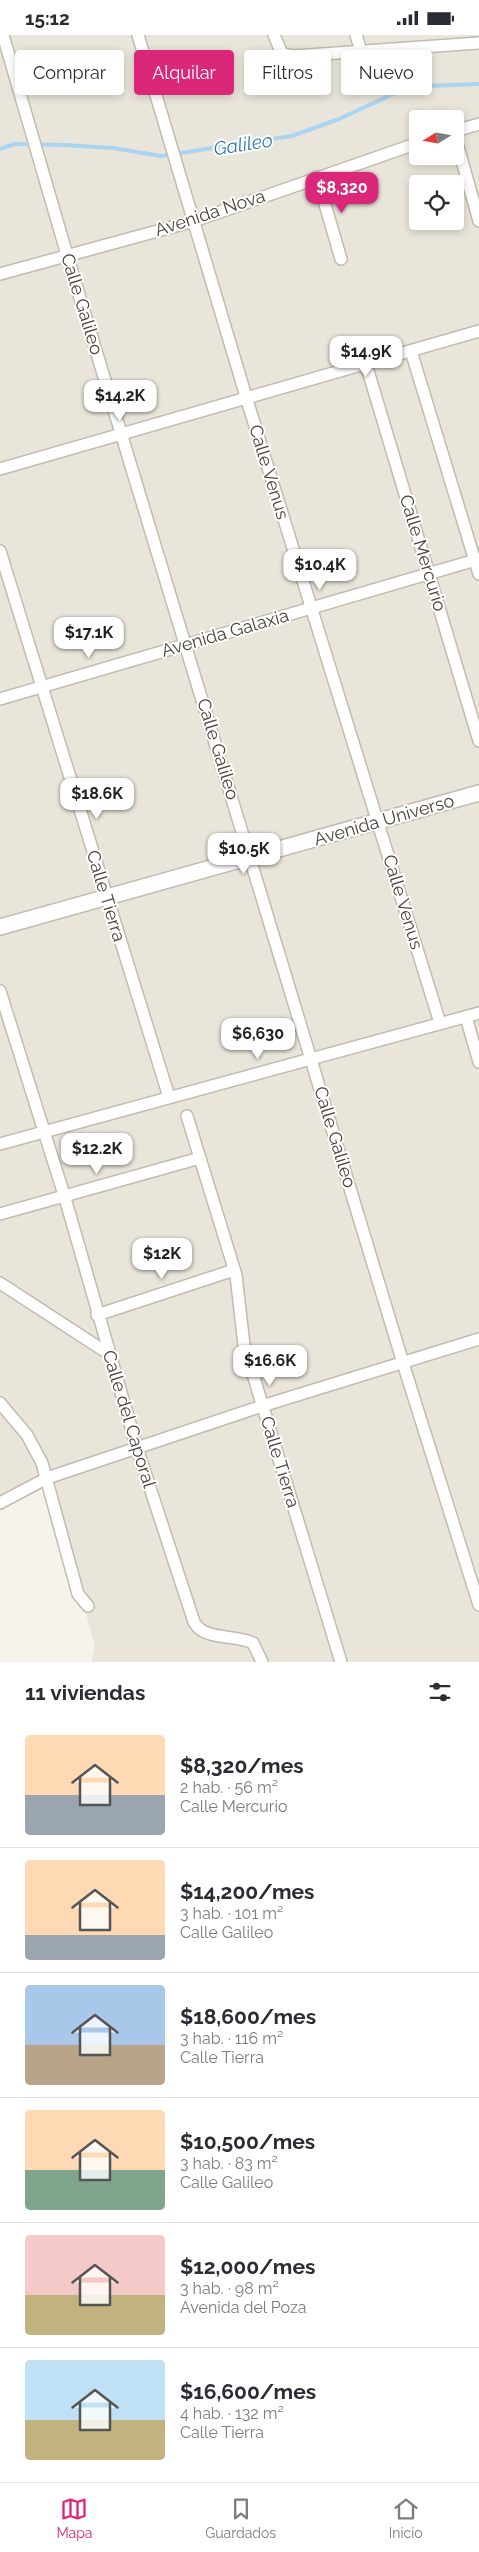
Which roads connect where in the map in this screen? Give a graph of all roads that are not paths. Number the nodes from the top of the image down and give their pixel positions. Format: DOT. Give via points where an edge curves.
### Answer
graph roads {
  1 [pos="3,35"];
  2 [pos="138,35"];
  3 [pos="274,35"];
  4 [pos="356,35"];
  5 [pos="471,41"];
  6 [pos="361,50"];
  7 [pos="372,50"];
  8 [pos="341,52"];
  9 [pos="479,124"];
  10 [pos="464,128"];
  11 [pos="409,146"];
  12 [pos="463,165"];
  13 [pos="317,177"];
  14 [pos="194,221"];
  15 [pos="479,221"];
  16 [pos="67,255"];
  17 [pos="341,259"];
  18 [pos="0,274"];
  19 [pos="479,331"];
  20 [pos="411,351"];
  21 [pos="366,364"];
  22 [pos="247,399"];
  23 [pos="122,435"];
  24 [pos="0,469"];
  25 [pos="0,551"];
  26 [pos="477,559"];
  27 [pos="429,573"];
  28 [pos="479,574"];
  29 [pos="311,608"];
  30 [pos="186,645"];
  31 [pos="42,687"];
  32 [pos="0,699"];
  33 [pos="479,741"];
  34 [pos="479,793"];
  35 [pos="378,822"];
  36 [pos="251,857"];
  37 [pos="107,897"];
  38 [pos="0,927"];
  39 [pos="0,991"];
  40 [pos="479,1013"];
  41 [pos="466,1017"];
  42 [pos="440,1023"];
  43 [pos="312,1059"];
  44 [pos="479,1062"];
  45 [pos="169,1097"];
  46 [pos="187,1116"];
  47 [pos="44,1132"];
  48 [pos="0,1145"];
  49 [pos="200,1159"];
  50 [pos="65,1197"];
  51 [pos="0,1214"];
  52 [pos="234,1270"];
  53 [pos="0,1283"];
  54 [pos="97,1315"];
  55 [pos="479,1339"];
  56 [pos="109,1354"];
  57 [pos="403,1363"];
  58 [pos="0,1403"];
  59 [pos="262,1406"];
  60 [pos="137,1448"];
  61 [pos="47,1478"];
  62 [pos="0,1503"];
  63 [pos="479,1605"];
  64 [pos="88,1606"];
  65 [pos="262,1662"];
  66 [pos="341,1662"];
  1 -- 16 [label="street, Calle Galileo"];
  2 -- 14 [label="street, Calle Venus"];
  3 -- 8 [label="street" via="282,54"];
  4 -- 6 [label="street"];
  5 -- 7 [label="street"];
  9 -- 10 [label="street"];
  11 -- 13 [label="street, Avenida Nova"];
  12 -- 15 [label="street"];
  13 -- 14 [label="street, Avenida Nova"];
  13 -- 17 [label="street"];
  14 -- 16 [label="street, Avenida Nova"];
  14 -- 22 [label="street, Calle Venus"];
  16 -- 18 [label="street, Avenida Nova"];
  16 -- 23 [label="street, Calle Galileo"];
  19 -- 20 [label="street"];
  20 -- 21 [label="street"];
  20 -- 26 [label="street"];
  21 -- 22 [label="street"];
  21 -- 27 [label="street, Calle Mercurio"];
  22 -- 23 [label="street"];
  22 -- 29 [label="street, Calle Venus"];
  23 -- 24 [label="street"];
  23 -- 30 [label="street, Calle Galileo"];
  25 -- 31 [label="street, Calle Tierra"];
  26 -- 27 [label="street, Avenida Galaxia"];
  26 -- 28 [label="street"];
  27 -- 29 [label="street, Avenida Galaxia"];
  27 -- 33 [label="street, Calle Mercurio"];
  29 -- 30 [label="street, Avenida Galaxia"];
  29 -- 35 [label="street, Calle Venus"];
  30 -- 31 [label="street, Avenida Galaxia"];
  30 -- 36 [label="street, Calle Galileo"];
  31 -- 32 [label="street, Avenida Galaxia"];
  31 -- 37 [label="street, Calle Tierra"];
  34 -- 35 [label="street, Avenida Universo"];
  35 -- 36 [label="street, Avenida Universo"];
  35 -- 42 [label="street, Calle Venus"];
  36 -- 37 [label="street, Avenida Universo"];
  36 -- 43 [label="street, Calle Galileo"];
  37 -- 38 [label="street, Avenida Universo"];
  37 -- 45 [label="street, Calle Tierra"];
  39 -- 47 [label="street, Calle del Caporal"];
  40 -- 41 [label="street"];
  41 -- 42 [label="street"];
  41 -- 44 [label="street"];
  42 -- 43 [label="street"];
  43 -- 45 [label="street"];
  43 -- 57 [label="street, Calle Galileo"];
  45 -- 47 [label="street"];
  46 -- 49 [label="street, Calle Tierra"];
  47 -- 48 [label="street"];
  47 -- 50 [label="street, Calle del Caporal"];
  49 -- 50 [label="street"];
  49 -- 52 [label="street, Calle Tierra"];
  50 -- 51 [label="street"];
  50 -- 54 [label="street, Calle del Caporal"];
  52 -- 54 [label="street"];
  52 -- 59 [label="street, Calle Tierra" via="244,1345"];
  53 -- 56 [label="street"];
  54 -- 56 [label="street, Calle del Caporal"];
  55 -- 57 [label="street"];
  56 -- 60 [label="street, Calle del Caporal"];
  57 -- 59 [label="street"];
  57 -- 63 [label="street, Calle Galileo"];
  58 -- 61 [label="street" via="27,1435"];
  59 -- 60 [label="street"];
  59 -- 66 [label="street, Calle Tierra"];
  60 -- 61 [label="street"];
  60 -- 65 [label="street, Calle del Caporal" via="197,1627 205,1633 252,1643"];
  61 -- 62 [label="street"];
  61 -- 64 [label="street" via="78,1594"];
}
